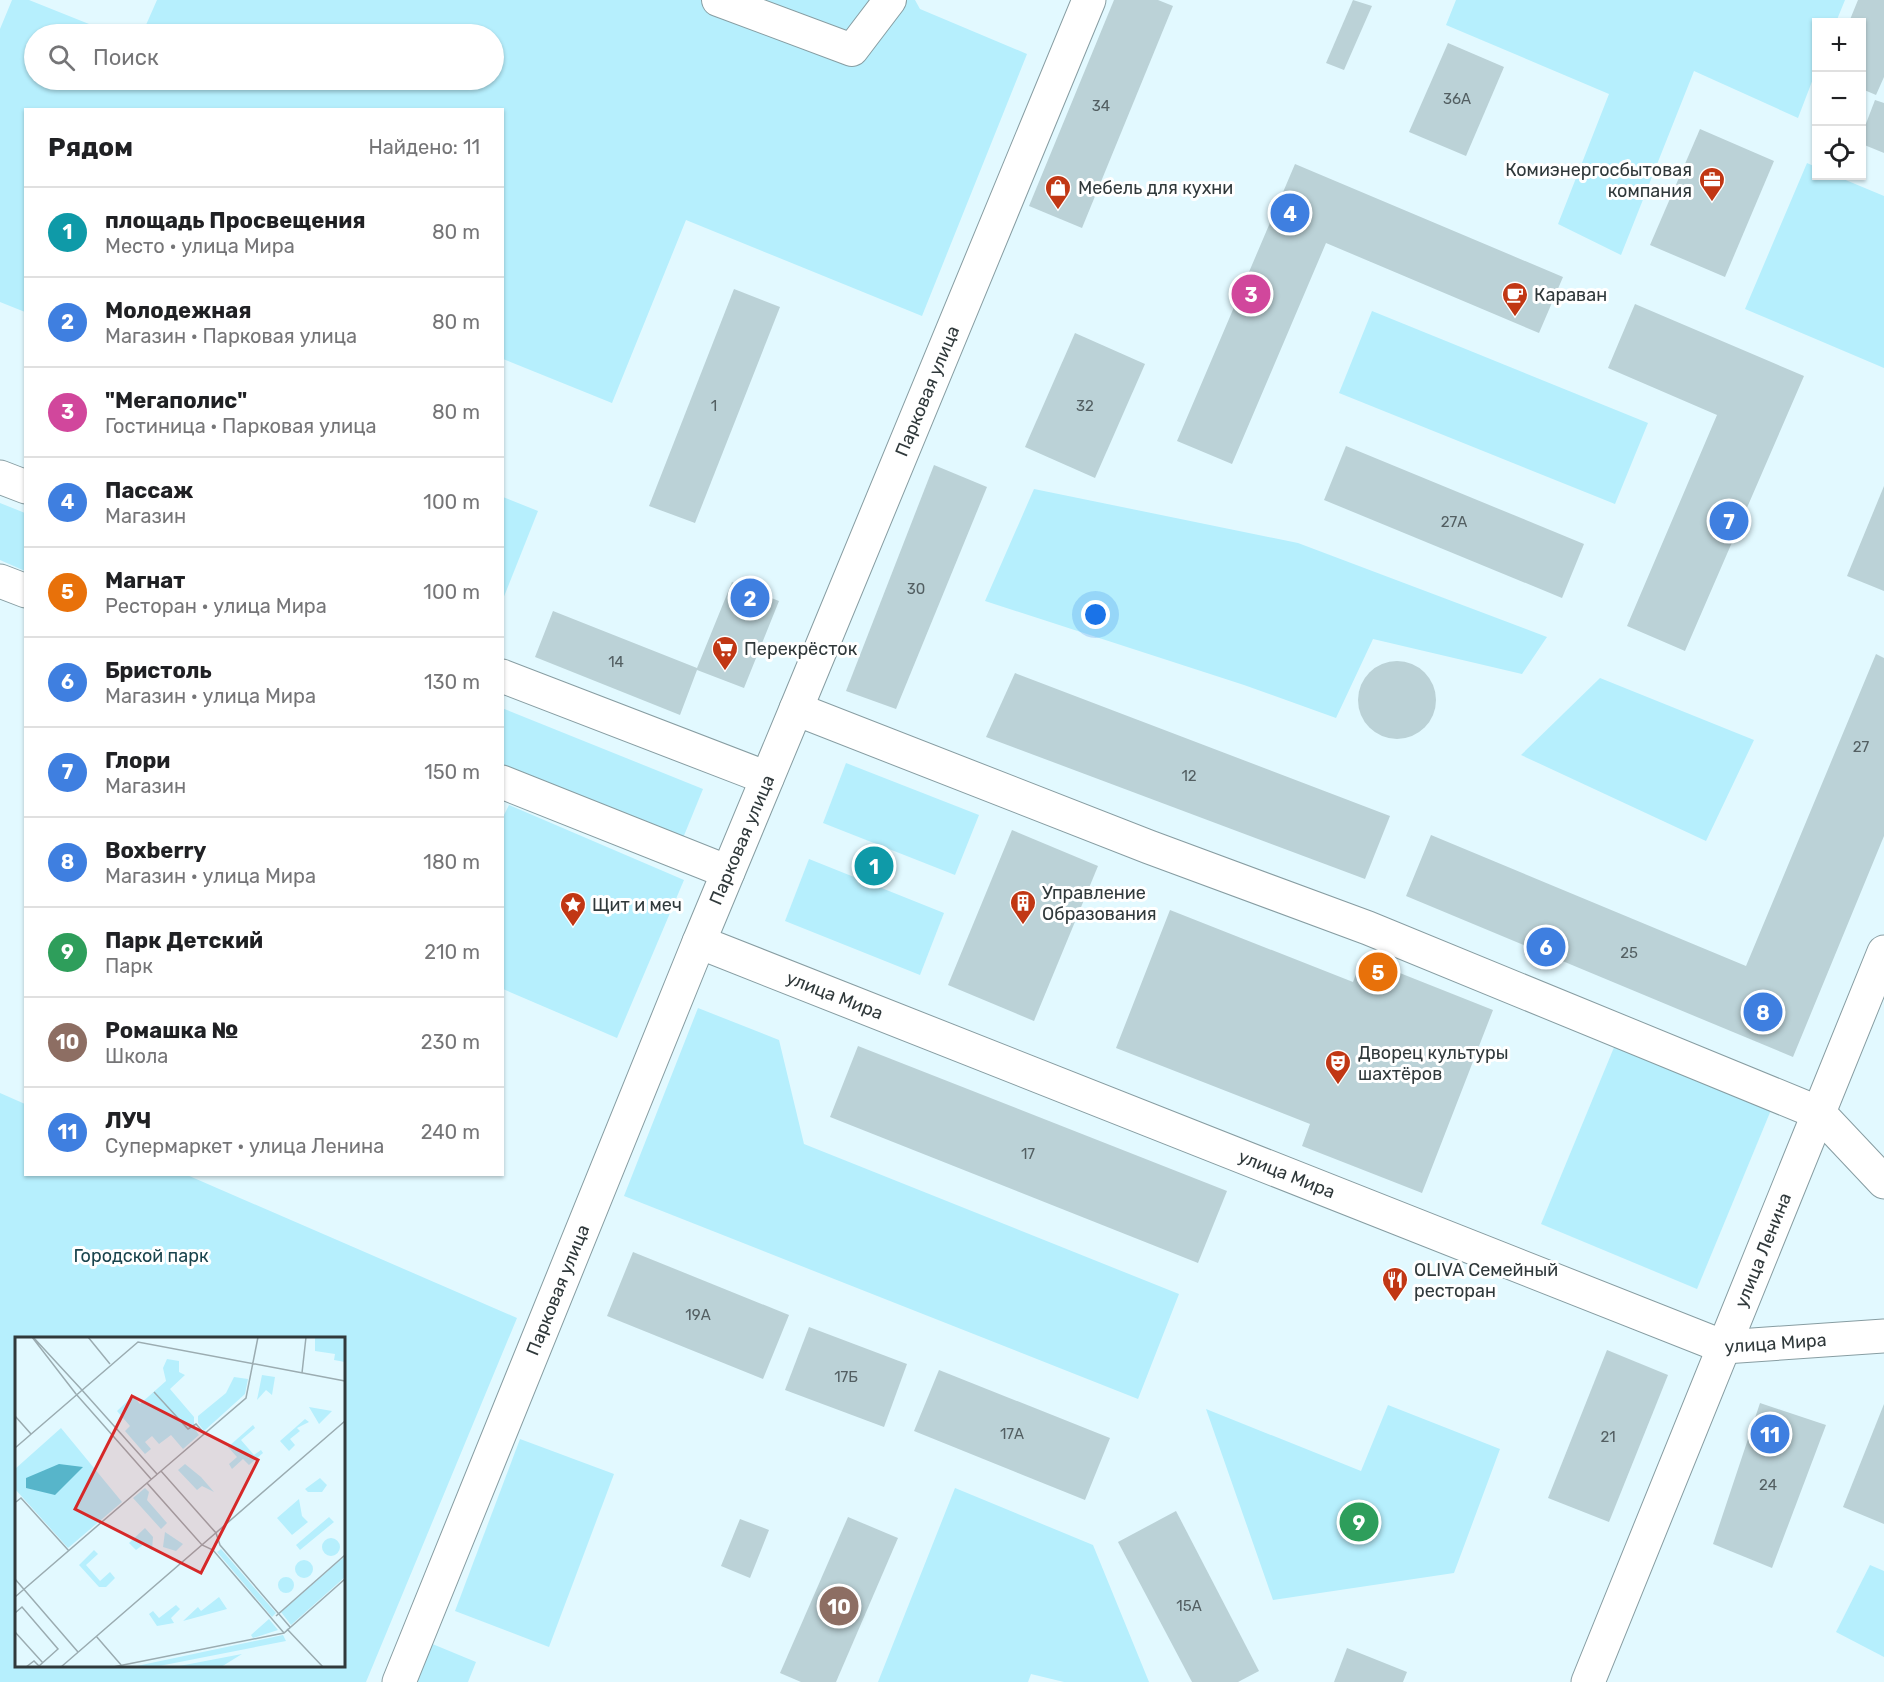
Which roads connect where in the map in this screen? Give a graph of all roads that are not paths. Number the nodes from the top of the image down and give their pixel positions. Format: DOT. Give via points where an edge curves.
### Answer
graph roads {
  1 [pos="718,0"];
  2 [pos="890,0"];
  3 [pos="1082,2"];
  4 [pos="0,477"];
  5 [pos="24,486"];
  6 [pos="0,581"];
  7 [pos="24,590"];
  8 [pos="504,677"];
  9 [pos="796,709"];
  10 [pos="767,778"];
  11 [pos="504,783"];
  12 [pos="728,872"];
  13 [pos="699,942"];
  14 [pos="1884,952"];
  15 [pos="1819,1113"];
  16 [pos="1884,1182"];
  17 [pos="1884,1336"];
  18 [pos="1724,1347"];
  19 [pos="399,1682"];
  20 [pos="1588,1682"];
  1 -- 2 [label="street" via="852,50"];
  3 -- 9 [label="main road, Парковая улица"];
  4 -- 5 [label="main road"];
  6 -- 7 [label="main road"];
  8 -- 10 [label="main road"];
  9 -- 10 [label="main road, Парковая улица"];
  9 -- 15 [label="main road" via="1368,928"];
  10 -- 12 [label="main road, Парковая улица"];
  11 -- 12 [label="main road"];
  12 -- 13 [label="main road, Парковая улица"];
  13 -- 18 [label="main road, улица Мира"];
  13 -- 19 [label="main road, Парковая улица"];
  14 -- 15 [label="main road, улица Ленина"];
  15 -- 16 [label="main road"];
  15 -- 18 [label="main road, улица Ленина"];
  17 -- 18 [label="main road, улица Мира"];
  18 -- 20 [label="main road, улица Ленина"];
}
